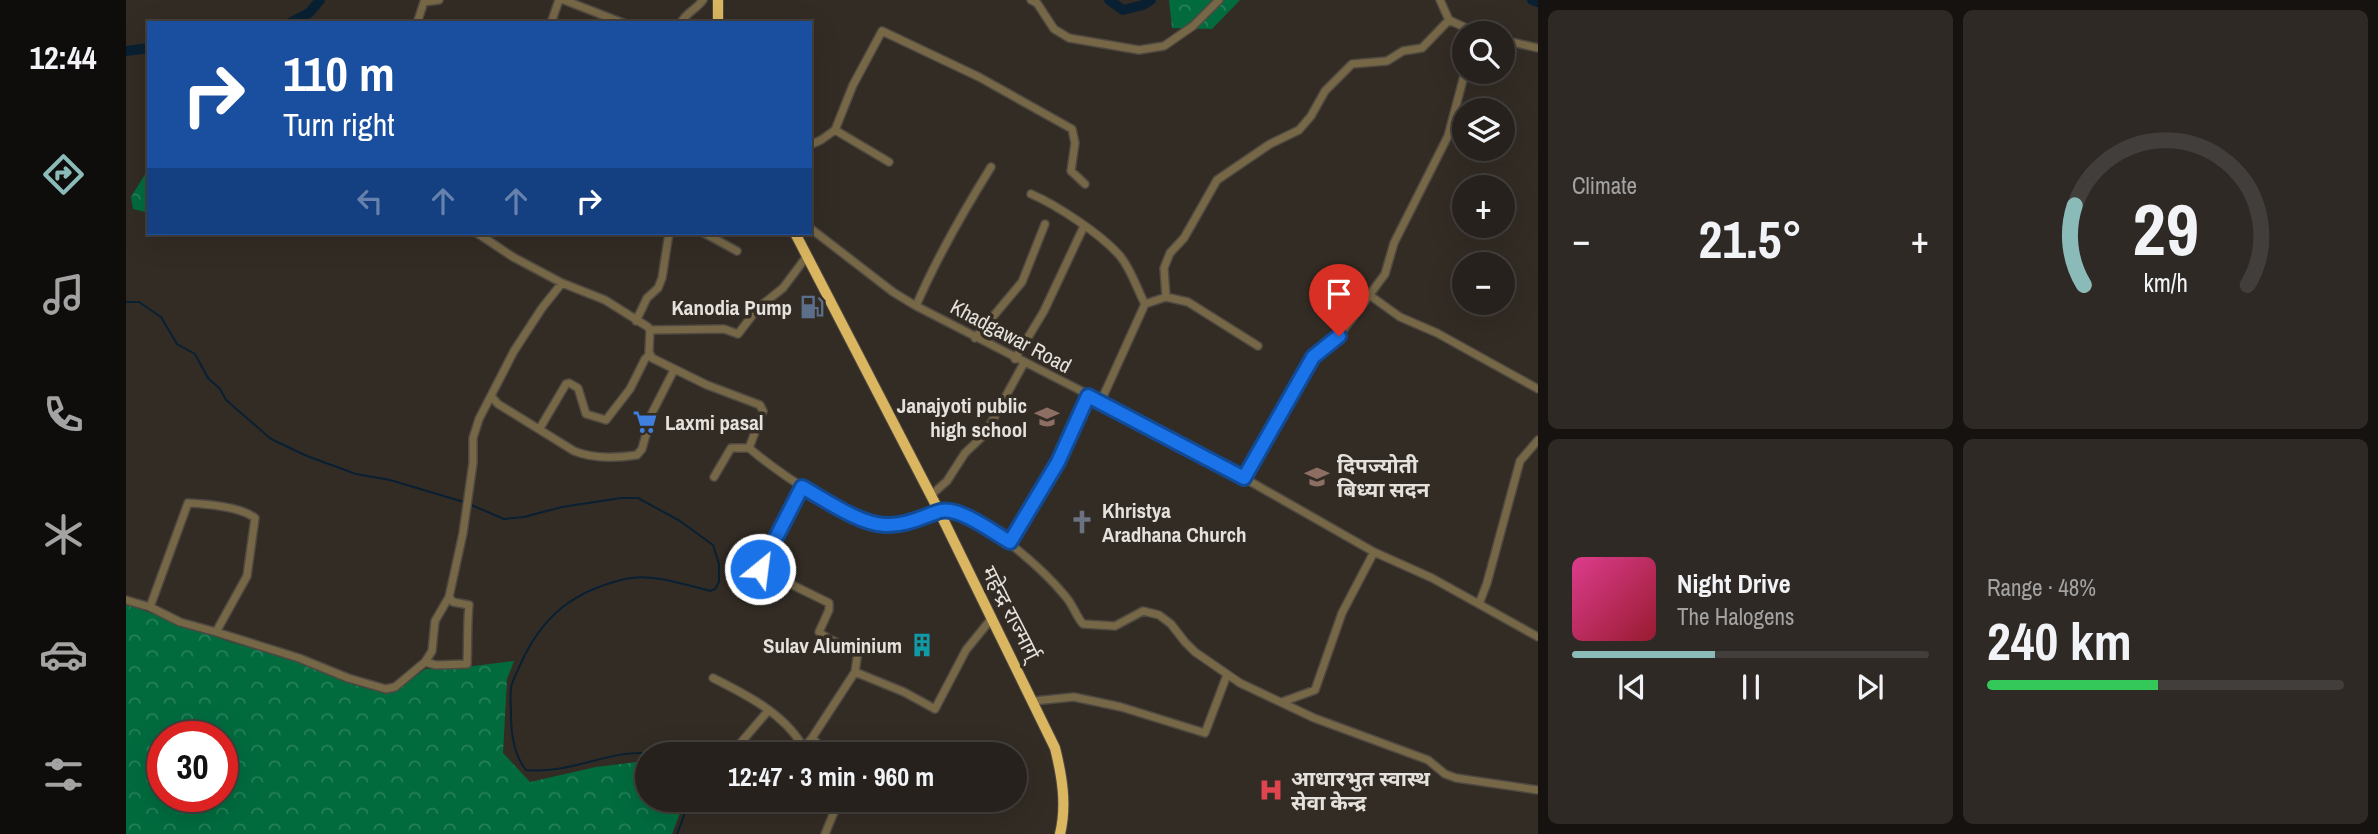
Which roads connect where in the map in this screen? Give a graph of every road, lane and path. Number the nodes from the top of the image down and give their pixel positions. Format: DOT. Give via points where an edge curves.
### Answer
graph roads {
  1 [pos="439,0"];
  2 [pos="561,0"];
  3 [pos="703,0"];
  4 [pos="718,0"];
  5 [pos="1031,0"];
  6 [pos="1219,0"];
  7 [pos="1440,0"];
  8 [pos="1449,20"];
  9 [pos="418,21"];
  10 [pos="552,21"];
  11 [pos="612,21"];
  12 [pos="682,21"];
  13 [pos="718,21"];
  14 [pos="1452,21"];
  15 [pos="1515,43"];
  16 [pos="1538,48"];
  17 [pos="1462,84"];
  18 [pos="835,130"];
  19 [pos="812,144"];
  20 [pos="889,162"];
  21 [pos="991,167"];
  22 [pos="1085,184"];
  23 [pos="1031,194"];
  24 [pos="1045,224"];
  25 [pos="1084,226"];
  26 [pos="812,230"];
  27 [pos="480,235"];
  28 [pos="669,235"];
  29 [pos="709,235"];
  30 [pos="796,235"];
  31 [pos="737,251"];
  32 [pos="807,256"];
  33 [pos="562,283"];
  34 [pos="1368,294"];
  35 [pos="1167,297"];
  36 [pos="1145,304"];
  37 [pos="916,306"];
  38 [pos="636,321"];
  39 [pos="650,330"];
  40 [pos="975,338"];
  41 [pos="1258,346"];
  42 [pos="650,354"];
  43 [pos="1015,359"];
  44 [pos="1024,363"];
  45 [pos="674,370"];
  46 [pos="1538,389"];
  47 [pos="491,396"];
  48 [pos="1088,396"];
  49 [pos="1101,401"];
  50 [pos="540,428"];
  51 [pos="1538,440"];
  52 [pos="749,448"];
  53 [pos="714,477"];
  54 [pos="1244,478"];
  55 [pos="802,487"];
  56 [pos="930,496"];
  57 [pos="939,511"];
  58 [pos="1010,542"];
  59 [pos="1374,552"];
  60 [pos="449,597"];
  61 [pos="126,600"];
  62 [pos="1479,604"];
  63 [pos="150,607"];
  64 [pos="992,618"];
  65 [pos="215,632"];
  66 [pos="1538,637"];
  67 [pos="425,662"];
  68 [pos="855,672"];
  69 [pos="1227,675"];
  70 [pos="713,678"];
  71 [pos="1033,701"];
  72 [pos="1282,702"];
  73 [pos="768,711"];
  74 [pos="812,738"];
  75 [pos="737,742"];
  76 [pos="816,742"];
  77 [pos="1538,790"];
  78 [pos="834,812"];
  79 [pos="825,834"];
  80 [pos="1060,834"];
  1 -- 9 [label="street" via="424,2"];
  2 -- 10 [label="street"];
  2 -- 11 [label="street"];
  3 -- 12 [label="street"];
  4 -- 13 [label="highway"];
  5 -- 6 [label="street" via="1054,29 1069,38 1139,50 1164,46"];
  7 -- 8 [label="street"];
  8 -- 14 [label="street"];
  8 -- 35 [label="street" via="1422,48 1403,51 1387,61 1352,64 1325,91 1299,130 1217,180 1184,238 1170,253 1164,268"];
  15 -- 16 [label="street"];
  17 -- 34 [label="street" via="1448,136 1394,243 1385,274"];
  18 -- 19 [label="street"];
  18 -- 20 [label="street"];
  18 -- 22 [label="street" via="882,31 979,77 1072,129 1072,171"];
  21 -- 37 [label="street" via="952,230"];
  23 -- 25 [label="street"];
  24 -- 40 [label="street" via="1022,282"];
  25 -- 36 [label="street" via="1119,255"];
  25 -- 43 [label="street" via="1044,312"];
  26 -- 37 [label="street, Khadgawar Road"];
  27 -- 33 [label="street"];
  28 -- 38 [label="street" via="662,278"];
  29 -- 31 [label="street"];
  30 -- 32 [label="highway, महेन्द्र राज्मार्ग्"];
  32 -- 39 [label="street" via="738,334 724,329"];
  32 -- 56 [label="highway, महेन्द्र राज्मार्ग्"];
  33 -- 38 [label="street" via="606,300"];
  33 -- 47 [label="street" via="514,351"];
  34 -- 46 [label="street" via="1400,317"];
  34 -- 54 [label="street" via="1339,336 1313,357"];
  35 -- 36 [label="street"];
  35 -- 41 [label="street" via="1188,302"];
  36 -- 49 [label="street"];
  37 -- 40 [label="street, Khadgawar Road"];
  38 -- 39 [label="street"];
  39 -- 42 [label="street"];
  40 -- 43 [label="street, Khadgawar Road"];
  42 -- 45 [label="street"];
  42 -- 50 [label="street" via="606,419 586,414 578,388 569,383"];
  43 -- 44 [label="street, Khadgawar Road"];
  44 -- 48 [label="street, Khadgawar Road"];
  44 -- 56 [label="street" via="985,434"];
  45 -- 50 [label="street" via="637,455 581,454"];
  45 -- 52 [label="street" via="762,407"];
  47 -- 50 [label="street"];
  47 -- 60 [label="street" via="472,438 466,513"];
  48 -- 49 [label="street, Khadgawar Road"];
  48 -- 58 [label="street" via="1066,448"];
  49 -- 54 [label="street, Khadgawar Road"];
  51 -- 62 [label="street" via="1520,461"];
  52 -- 53 [label="street" via="731,448"];
  52 -- 55 [label="street"];
  54 -- 59 [label="street, Khadgawar Road"];
  55 -- 57 [label="street" via="861,518 885,525 920,521"];
  55 -- 68 [label="street" via="760,569 829,603 819,632 858,651"];
  56 -- 57 [label="highway, महेन्द्र राज्मार्ग्"];
  57 -- 58 [label="street" via="965,516"];
  57 -- 64 [label="highway, महेन्द्र राज्मार्ग्"];
  58 -- 69 [label="street" via="1068,599 1083,624 1115,626 1143,611 1159,615 1195,652"];
  59 -- 62 [label="street, Khadgawar Road"];
  59 -- 72 [label="street" via="1342,613 1319,683 1310,693"];
  60 -- 67 [label="street" via="435,621 432,651"];
  60 -- 67 [label="street" via="469,605 467,664"];
  61 -- 63 [label="street"];
  62 -- 66 [label="street, Khadgawar Road"];
  63 -- 65 [label="street"];
  63 -- 65 [label="street" via="188,503 252,514 247,576"];
  64 -- 68 [label="street" via="966,650 935,709"];
  64 -- 71 [label="highway, महेन्द्र राज्मार्ग्"];
  65 -- 67 [label="street" via="386,689"];
  68 -- 74 [label="street"];
  69 -- 71 [label="street" via="1205,733 1074,697"];
  69 -- 72 [label="street"];
  70 -- 73 [label="street"];
  71 -- 80 [label="highway, महेन्द्र राज्मार्ग्" via="1060,769"];
  72 -- 77 [label="street" via="1428,760 1455,778"];
  73 -- 74 [label="street" via="802,746"];
  73 -- 75 [label="street"];
  74 -- 76 [label="street"];
  78 -- 79 [label="street"];
}
